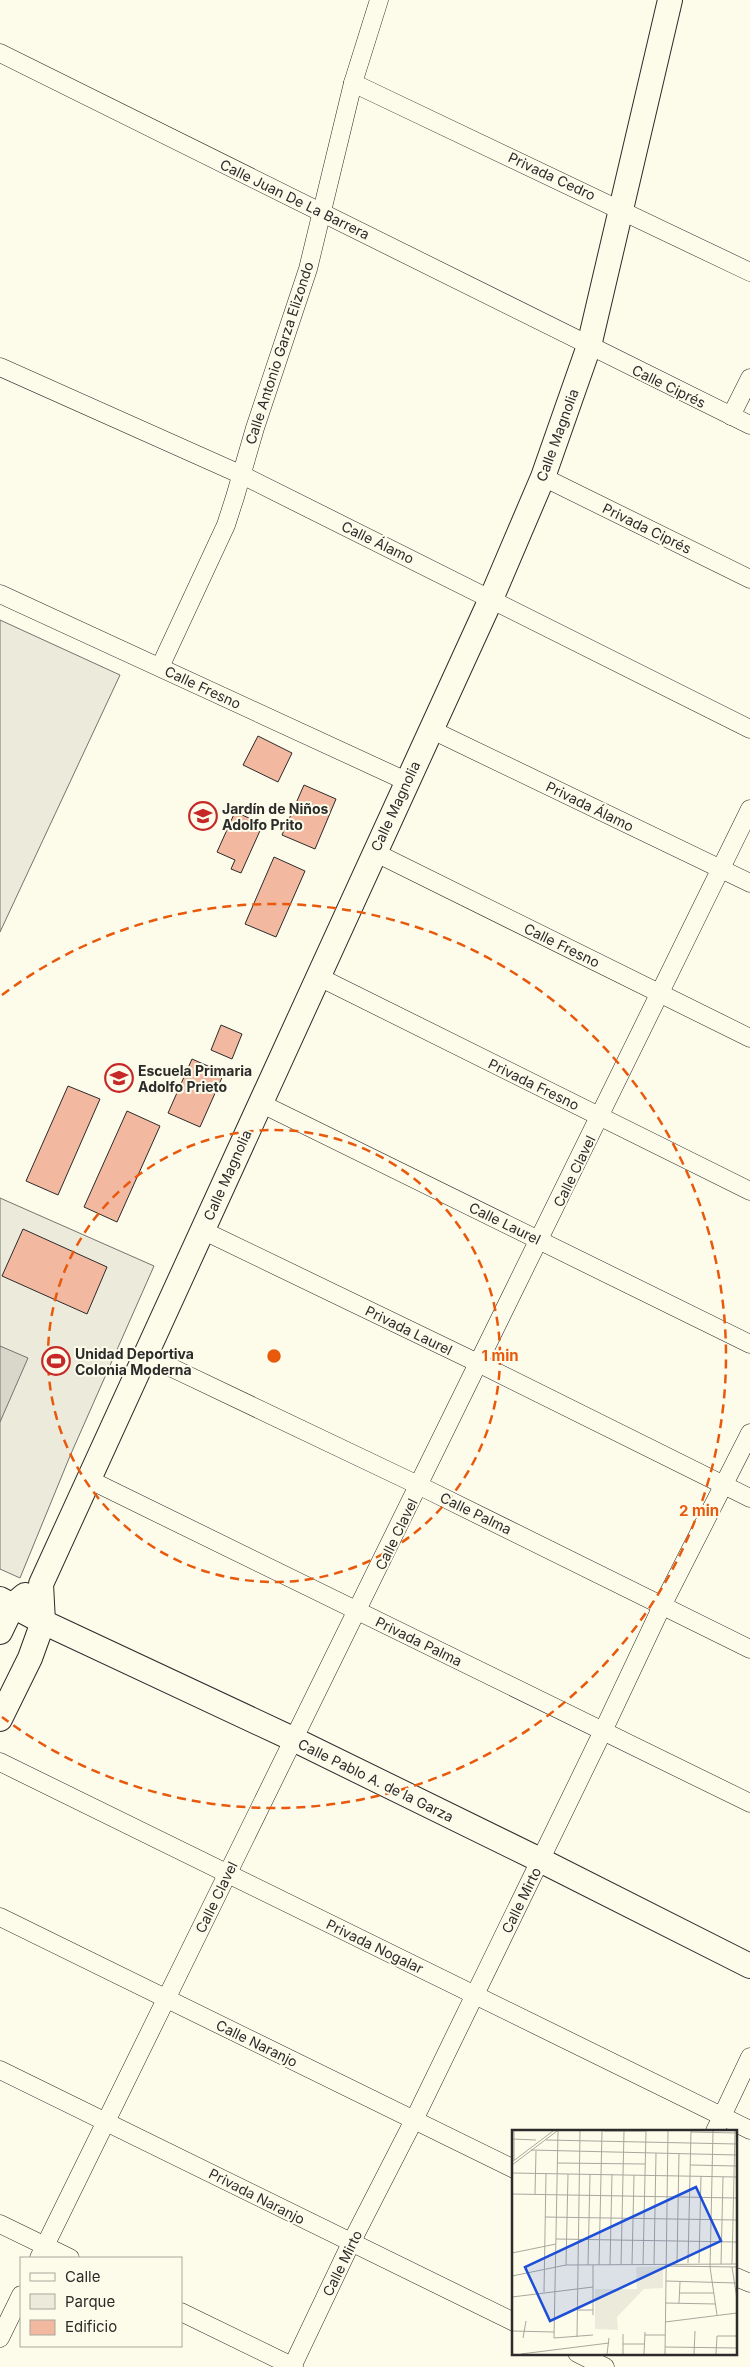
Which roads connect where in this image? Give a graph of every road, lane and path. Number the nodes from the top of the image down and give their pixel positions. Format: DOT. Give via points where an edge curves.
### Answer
graph roads {
  1 [pos="379,0"];
  2 [pos="670,0"];
  3 [pos="0,53"];
  4 [pos="353,82"];
  5 [pos="622,209"];
  6 [pos="321,211"];
  7 [pos="750,272"];
  8 [pos="589,346"];
  9 [pos="0,367"];
  10 [pos="750,378"];
  11 [pos="731,416"];
  12 [pos="750,425"];
  13 [pos="242,475"];
  14 [pos="543,477"];
  15 [pos="750,579"];
  16 [pos="0,594"];
  17 [pos="491,599"];
  18 [pos="160,668"];
  19 [pos="430,729"];
  20 [pos="750,730"];
  21 [pos="406,782"];
  22 [pos="750,809"];
  23 [pos="374,852"];
  24 [pos="721,869"];
  25 [pos="750,883"];
  26 [pos="317,976"];
  27 [pos="661,993"];
  28 [pos="750,1038"];
  29 [pos="260,1103"];
  30 [pos="600,1117"];
  31 [pos="750,1191"];
  32 [pos="202,1230"];
  33 [pos="541,1240"];
  34 [pos="750,1344"];
  35 [pos="145,1355"];
  36 [pos="480,1364"];
  37 [pos="750,1433"];
  38 [pos="88,1479"];
  39 [pos="420,1486"];
  40 [pos="724,1486"];
  41 [pos="750,1498"];
  42 [pos="41,1584"];
  43 [pos="6,1602"];
  44 [pos="662,1606"];
  45 [pos="359,1611"];
  46 [pos="43,1622"];
  47 [pos="0,1632"];
  48 [pos="750,1649"];
  49 [pos="0,1719"];
  50 [pos="604,1731"];
  51 [pos="292,1739"];
  52 [pos="0,1762"];
  53 [pos="750,1803"];
  54 [pos="540,1860"];
  55 [pos="228,1875"];
  56 [pos="0,1917"];
  57 [pos="750,1966"];
  58 [pos="475,1995"];
  59 [pos="167,1999"];
  60 [pos="750,2057"];
  61 [pos="0,2070"];
  62 [pos="105,2120"];
  63 [pos="414,2120"];
  64 [pos="718,2124"];
  65 [pos="750,2130"];
  66 [pos="512,2168"];
  67 [pos="0,2224"];
  68 [pos="351,2243"];
  69 [pos="42,2252"];
  70 [pos="65,2257"];
  71 [pos="738,2278"];
  72 [pos="750,2283"];
  73 [pos="20,2297"];
  74 [pos="182,2312"];
  75 [pos="512,2321"];
  76 [pos="0,2338"];
  77 [pos="580,2354"];
  78 [pos="603,2363"];
  79 [pos="293,2367"];
  1 -- 4 [label="street, Calle Antonio Garza Elizondo"];
  2 -- 5 [label="street, Calle Magnolia"];
  3 -- 6 [label="street, Calle Juan De La Barrera"];
  4 -- 5 [label="street, Privada Cedro"];
  4 -- 6 [label="street, Calle Antonio Garza Elizondo"];
  5 -- 7 [label="street, Privada Cedro"];
  5 -- 8 [label="street, Calle Magnolia"];
  6 -- 8 [label="street, Calle Juan De La Barrera"];
  6 -- 13 [label="street, Calle Antonio Garza Elizondo" via="302,292"];
  8 -- 11 [label="street, Calle Ciprés"];
  8 -- 14 [label="street, Calle Magnolia"];
  9 -- 13 [label="street, Calle Álamo"];
  10 -- 11 [label="street"];
  11 -- 12 [label="street, Calle Ciprés"];
  13 -- 17 [label="street, Calle Álamo"];
  13 -- 18 [label="street, Calle Antonio Garza Elizondo" via="226,525"];
  14 -- 15 [label="street, Privada Ciprés"];
  14 -- 17 [label="street, Calle Magnolia"];
  16 -- 18 [label="street, Calle Fresno"];
  17 -- 19 [label="street, Calle Magnolia"];
  17 -- 20 [label="street, Calle Álamo"];
  18 -- 21 [label="street, Calle Fresno"];
  19 -- 21 [label="street, Calle Magnolia"];
  19 -- 24 [label="street, Privada Álamo"];
  21 -- 23 [label="street, Calle Magnolia"];
  22 -- 24 [label="street, Calle Clavel"];
  23 -- 26 [label="street, Calle Magnolia"];
  23 -- 27 [label="street, Calle Fresno"];
  24 -- 25 [label="street, Privada Álamo"];
  24 -- 27 [label="street, Calle Clavel"];
  26 -- 29 [label="street, Calle Magnolia"];
  26 -- 30 [label="street, Privada Fresno"];
  27 -- 28 [label="street, Calle Fresno"];
  27 -- 30 [label="street, Calle Clavel"];
  29 -- 32 [label="street, Calle Magnolia"];
  29 -- 33 [label="street, Calle Laurel"];
  30 -- 31 [label="street, Privada Fresno"];
  30 -- 33 [label="street, Calle Clavel"];
  32 -- 35 [label="street, Calle Magnolia"];
  32 -- 36 [label="street, Privada Laurel"];
  33 -- 34 [label="street, Calle Laurel"];
  33 -- 36 [label="street, Calle Clavel"];
  35 -- 38 [label="street, Calle Magnolia"];
  35 -- 39 [label="street, Calle Palma"];
  36 -- 39 [label="street, Calle Clavel"];
  36 -- 40 [label="street, Privada Laurel"];
  37 -- 40 [label="street, Calle Mirto"];
  38 -- 42 [label="street, Calle Magnolia"];
  38 -- 45 [label="street, Privada Palma"];
  39 -- 44 [label="street, Calle Palma"];
  39 -- 45 [label="street, Calle Clavel"];
  40 -- 41 [label="street, Privada Laurel"];
  40 -- 44 [label="street, Calle Mirto"];
  42 -- 43 [label="street, Calle Magnolia"];
  42 -- 46 [label="street, Calle Magnolia"];
  43 -- 46 [label="street, Calle Pablo A. de la Garza"];
  43 -- 47 [label="street, Calle Magnolia"];
  44 -- 48 [label="street, Calle Palma"];
  44 -- 50 [label="street, Calle Mirto"];
  45 -- 50 [label="street, Privada Palma"];
  45 -- 51 [label="street, Calle Clavel"];
  46 -- 49 [label="street, Calle Magnolia" via="30,1658"];
  46 -- 51 [label="street, Calle Pablo A. de la Garza"];
  50 -- 53 [label="street, Privada Palma"];
  50 -- 54 [label="street, Calle Mirto"];
  51 -- 54 [label="street, Calle Pablo A. de la Garza"];
  51 -- 55 [label="street, Calle Clavel"];
  52 -- 55 [label="street, Privada Nogalar"];
  54 -- 57 [label="street, Calle Pablo A. de la Garza"];
  54 -- 58 [label="street, Calle Mirto"];
  55 -- 58 [label="street, Privada Nogalar"];
  55 -- 59 [label="street, Calle Clavel"];
  56 -- 59 [label="street, Calle Naranjo"];
  58 -- 63 [label="street, Calle Mirto"];
  58 -- 64 [label="street, Privada Nogalar"];
  59 -- 62 [label="street, Calle Clavel"];
  59 -- 63 [label="street, Calle Naranjo"];
  60 -- 64 [label="street"];
  61 -- 62 [label="street, Privada Naranjo"];
  62 -- 68 [label="street, Privada Naranjo"];
  62 -- 69 [label="street, Calle Clavel"];
  63 -- 66 [label="street, Calle Naranjo"];
  63 -- 68 [label="street, Calle Mirto"];
  64 -- 65 [label="street, Privada Nogalar"];
  67 -- 69 [label="street"];
  68 -- 75 [label="street, Privada Naranjo"];
  68 -- 79 [label="street, Calle Mirto"];
  69 -- 70 [label="street"];
  71 -- 72 [label="street"];
  73 -- 76 [label="street"];
  74 -- 79 [label="street"];
  77 -- 78 [label="street"];
}
